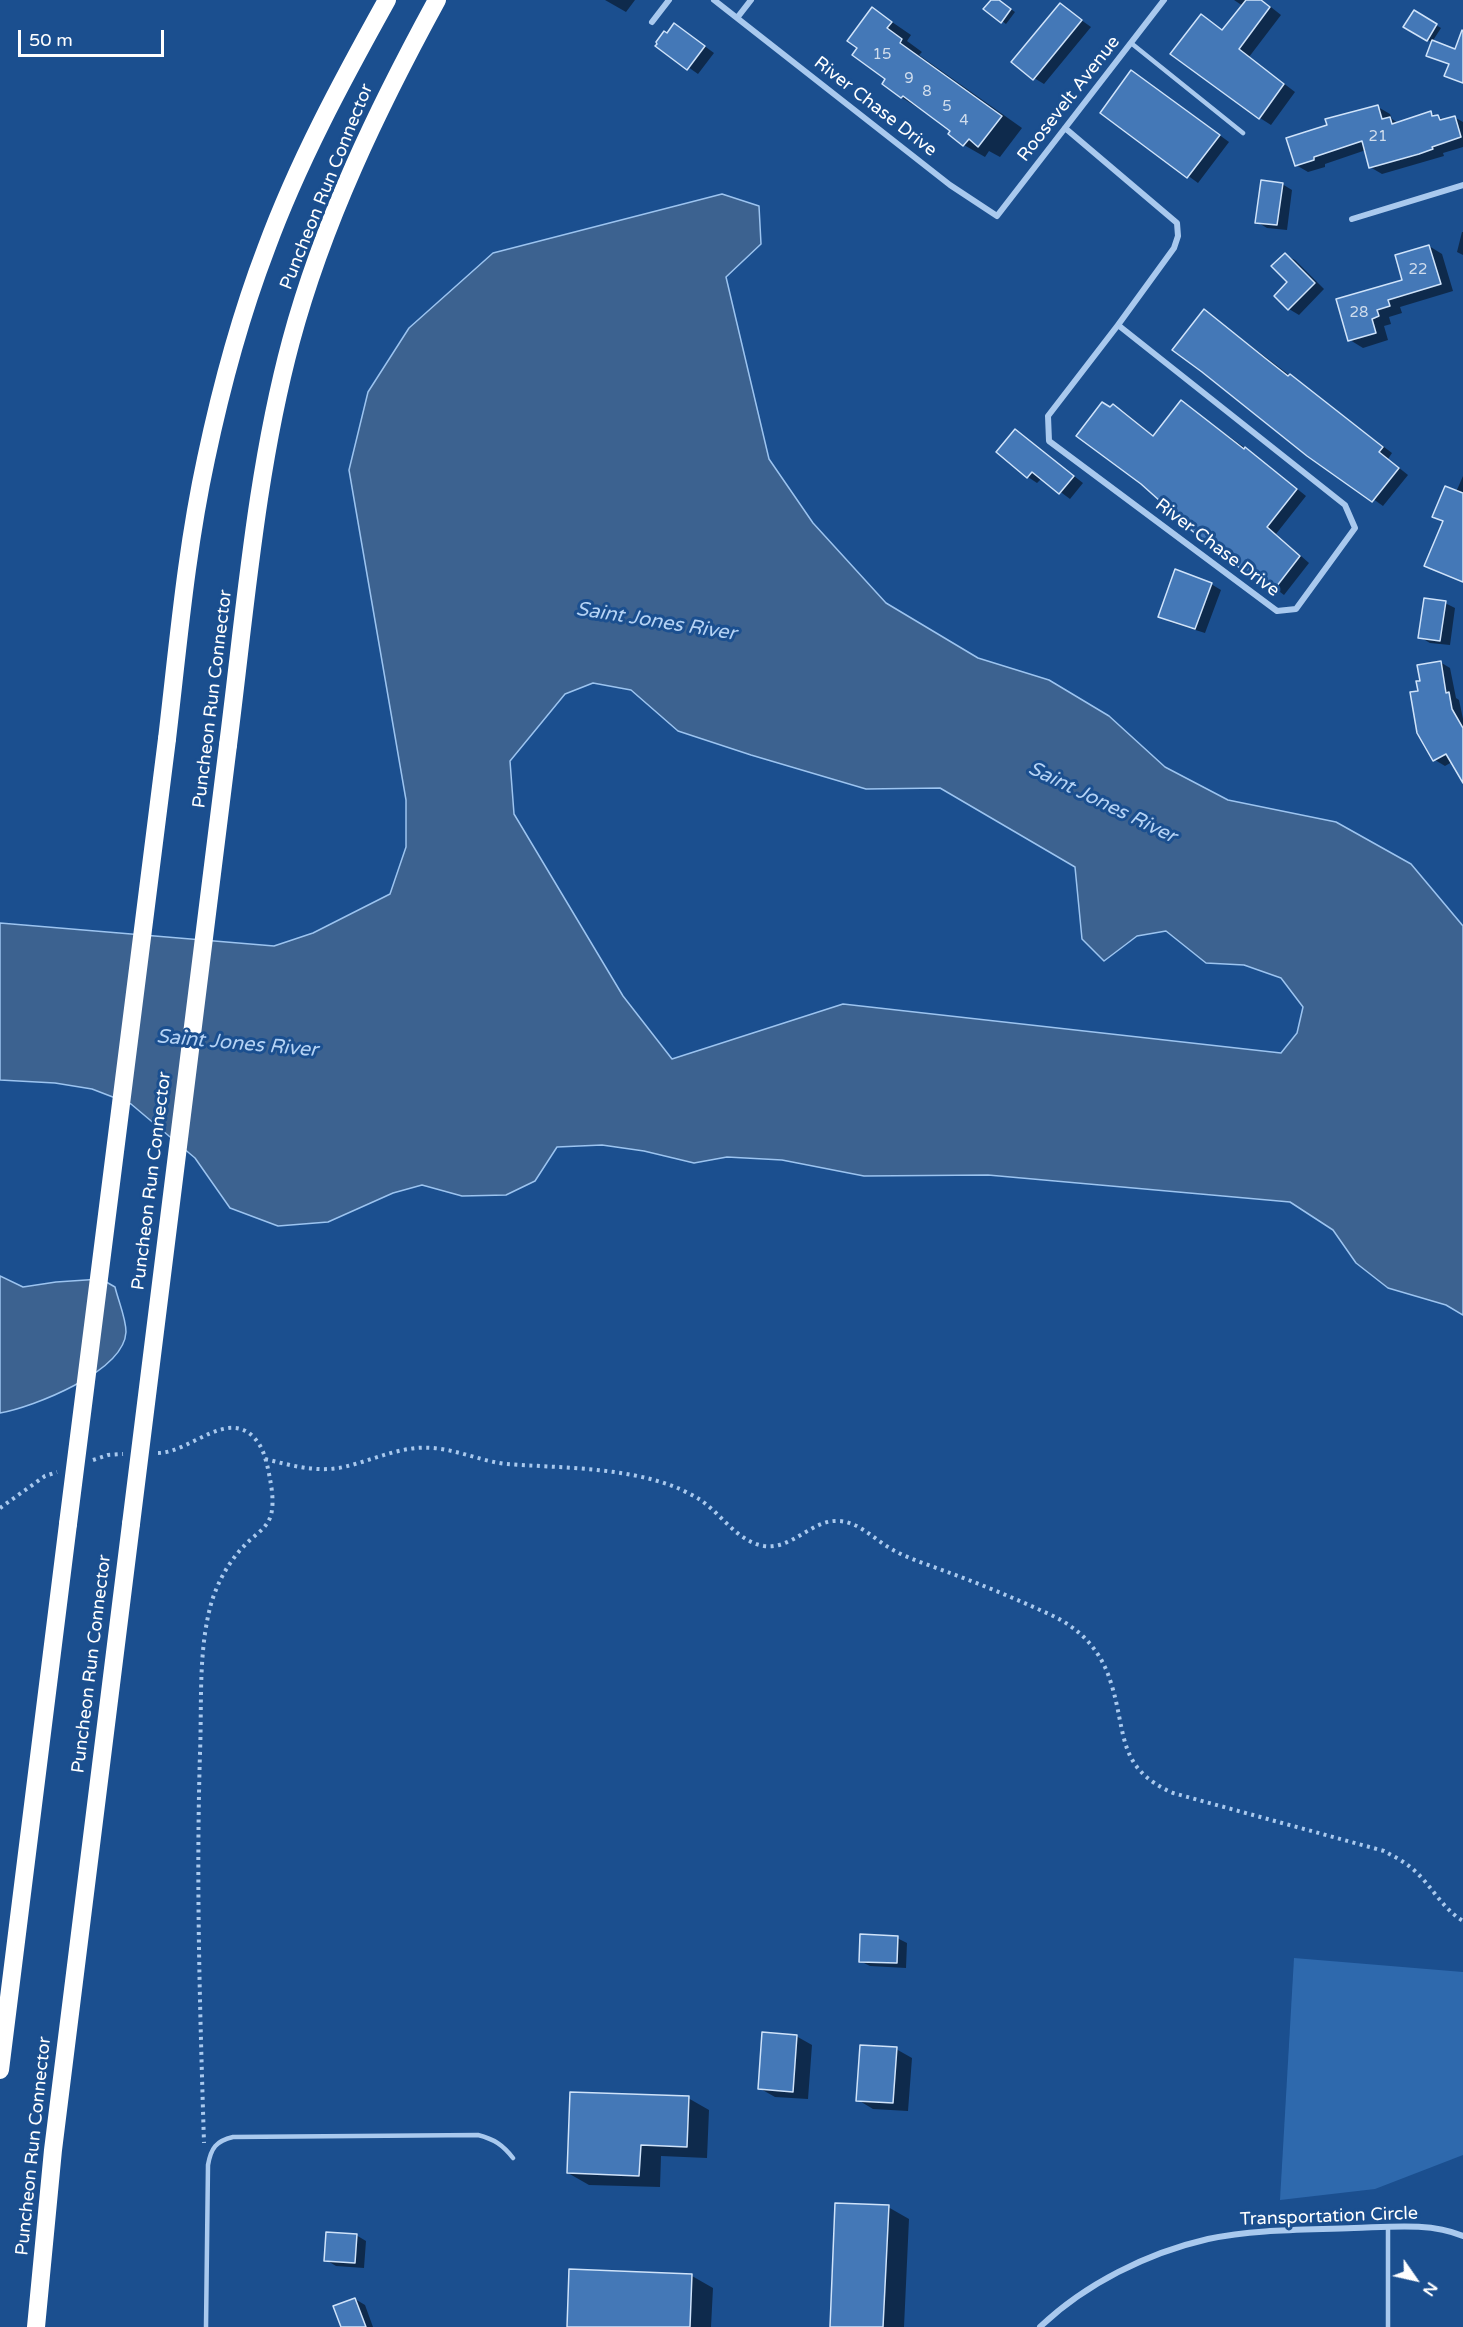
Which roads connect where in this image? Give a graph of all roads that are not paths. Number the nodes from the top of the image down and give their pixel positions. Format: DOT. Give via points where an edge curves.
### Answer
graph roads {
  1 [pos="387,0"];
  2 [pos="437,0"];
  3 [pos="669,0"];
  4 [pos="714,0"];
  5 [pos="751,0"];
  6 [pos="1164,0"];
  7 [pos="737,18"];
  8 [pos="652,22"];
  9 [pos="1131,43"];
  10 [pos="1065,128"];
  11 [pos="1243,133"];
  12 [pos="1463,184"];
  13 [pos="997,216"];
  14 [pos="1352,219"];
  15 [pos="1118,325"];
  16 [pos="0,2070"];
  17 [pos="513,2158"];
  18 [pos="1388,2227"];
  19 [pos="1463,2236"];
  20 [pos="36,2322"];
  21 [pos="206,2327"];
  22 [pos="1040,2327"];
  23 [pos="1388,2327"];
  1 -- 16 [label="highway, Puncheon Run Connector, bridge" via="317,130 266,249 232,353 206,460 167,739"];
  2 -- 20 [label="highway, Puncheon Run Connector, bridge" via="364,143 318,257 291,342 266,456 130,1524 53,2150"];
  3 -- 8 [label="street"];
  4 -- 7 [label="street, River Chase Drive"];
  5 -- 7 [label="street"];
  6 -- 9 [label="street, Roosevelt Avenue"];
  7 -- 13 [label="street, River Chase Drive" via="950,185"];
  9 -- 10 [label="street, Roosevelt Avenue"];
  9 -- 11 [label="lane"];
  10 -- 13 [label="street, Roosevelt Avenue"];
  10 -- 15 [label="street, River Chase Drive" via="1177,223 1174,248"];
  12 -- 14 [label="street"];
  15 -- 15 [label="street, River Chase Drive" via="1345,505 1355,528 1296,609 1277,611 1048,441 1048,417"];
  17 -- 21 [label="lane" via="492,2138 478,2134 221,2140 214,2146 208,2165"];
  18 -- 19 [label="street, Transportation Circle"];
  18 -- 22 [label="street, Transportation Circle" via="1252,2233 1181,2247 1108,2278 1074,2298"];
  18 -- 23 [label="lane"];
}
